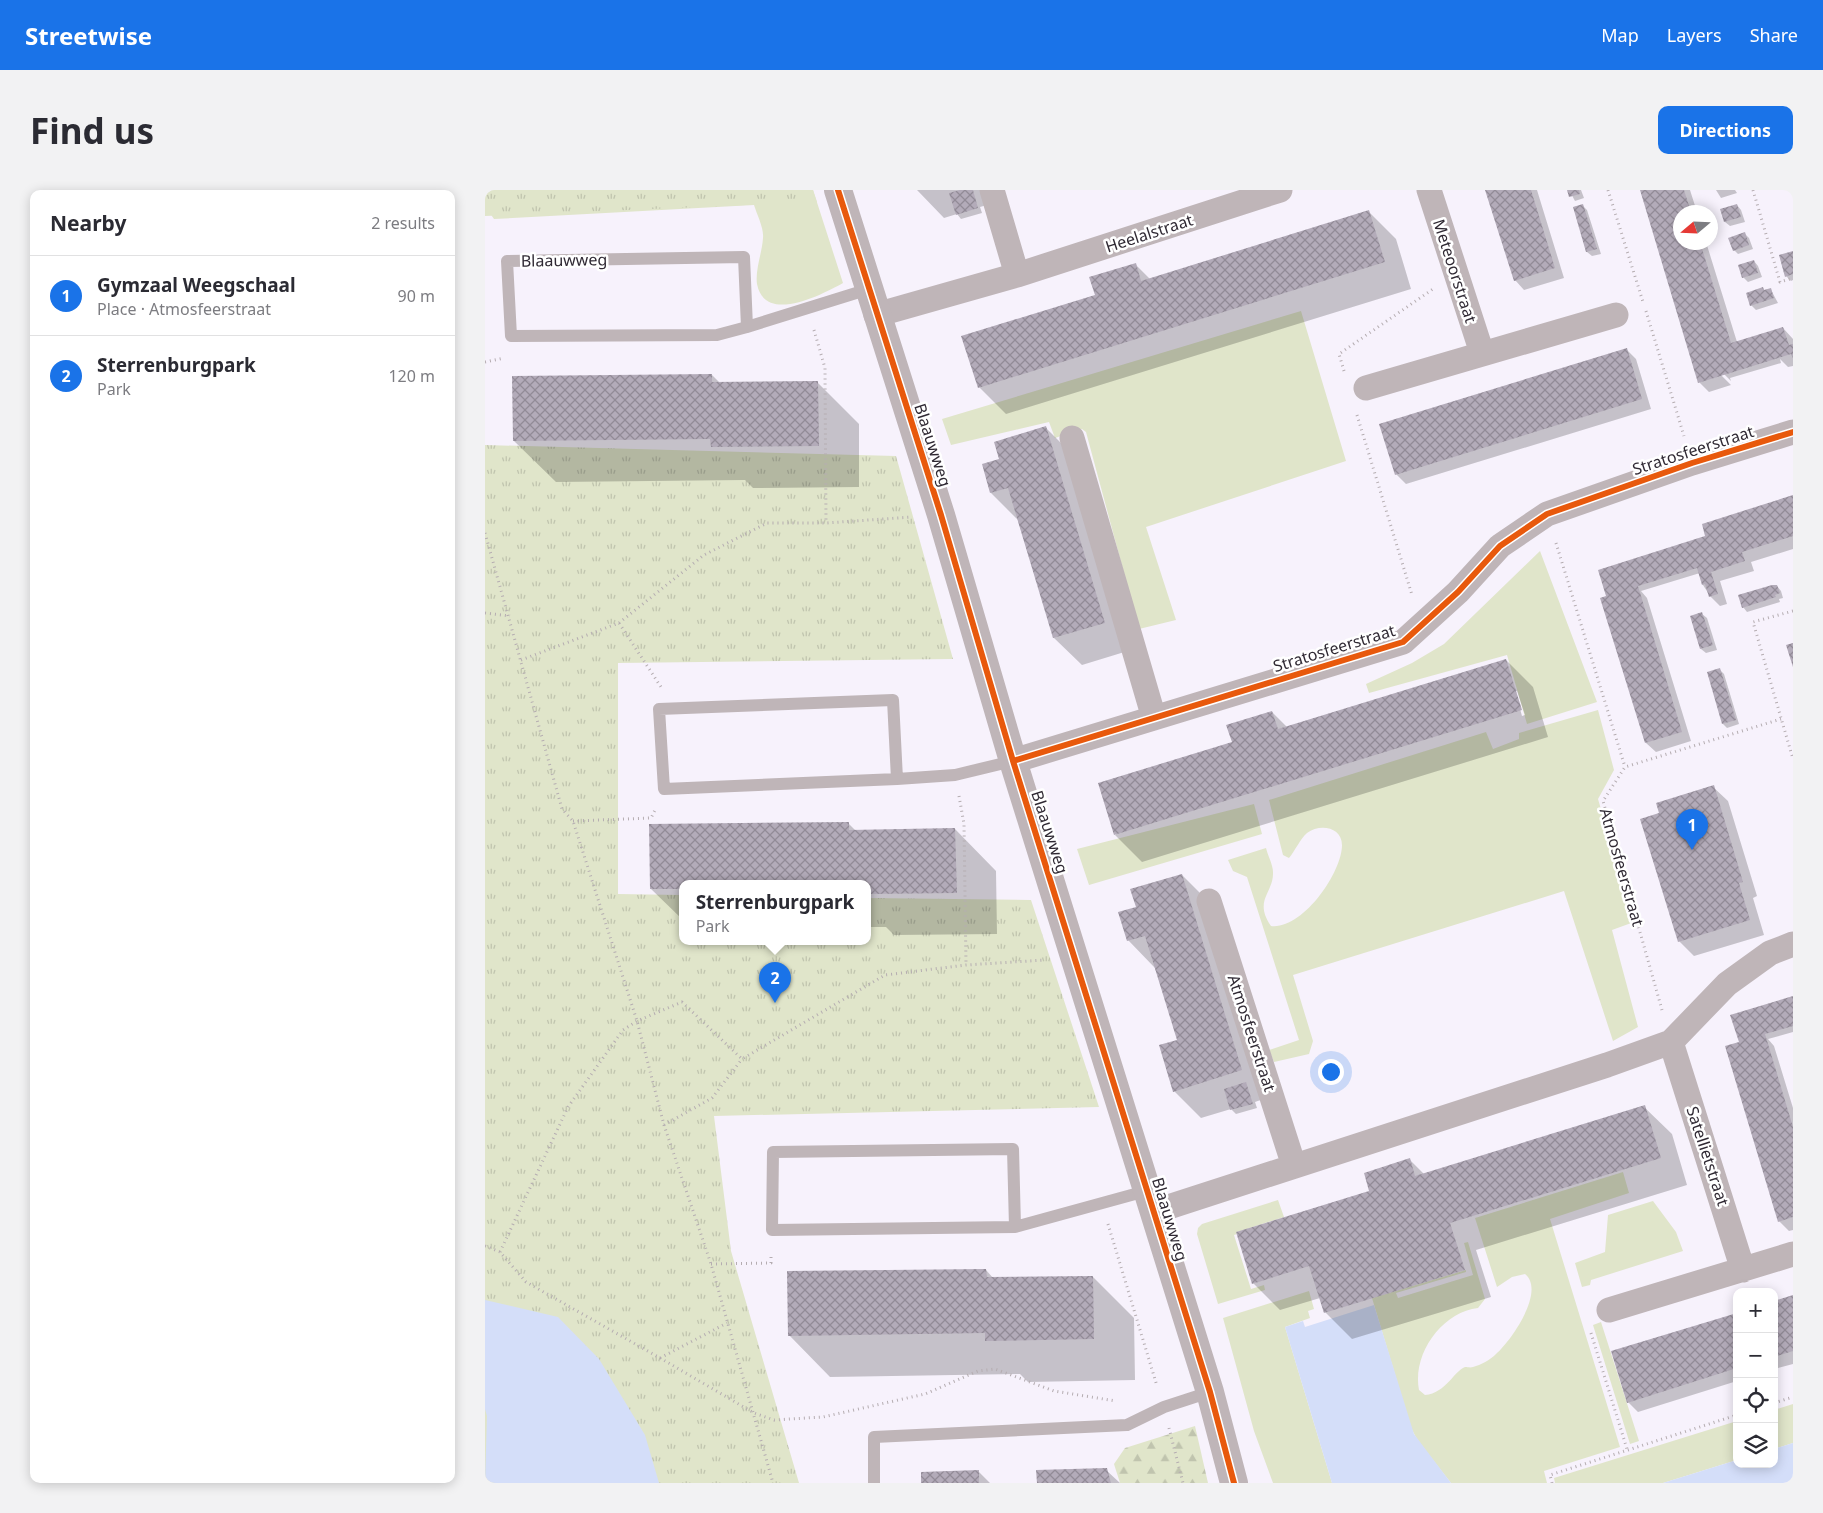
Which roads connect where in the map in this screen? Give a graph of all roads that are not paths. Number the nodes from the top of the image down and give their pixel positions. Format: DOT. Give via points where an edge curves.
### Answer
graph roads {
  1 [pos="838,190"];
  2 [pos="992,190"];
  3 [pos="1280,190"];
  4 [pos="1429,190"];
  5 [pos="1017,275"];
  6 [pos="873,302"];
  7 [pos="1616,315"];
  8 [pos="747,327"];
  9 [pos="1481,353"];
  10 [pos="1356,383"];
  11 [pos="1793,432"];
  12 [pos="1072,438"];
  13 [pos="1153,718"];
  14 [pos="1013,761"];
  15 [pos="897,779"];
  16 [pos="1209,901"];
  17 [pos="1793,944"];
  18 [pos="1671,1042"];
  19 [pos="1294,1166"];
  20 [pos="1150,1201"];
  21 [pos="1015,1227"];
  22 [pos="1793,1254"];
  23 [pos="1743,1270"];
  24 [pos="1609,1310"];
  25 [pos="1210,1392"];
  26 [pos="874,1483"];
  27 [pos="1235,1483"];
  1 -- 6 [label="street, Blaauwweg"];
  2 -- 5 [label="street"];
  3 -- 5 [label="street, Heelalstraat"];
  4 -- 9 [label="street, Meteoorstraat"];
  5 -- 6 [label="street, Heelalstraat"];
  6 -- 8 [label="lane, Blaauwweg" via="807,310"];
  6 -- 14 [label="street, Blaauwweg" via="941,515"];
  7 -- 9 [label="street"];
  8 -- 8 [label="lane, Blaauwweg" via="744,257 507,261 511,336 717,335"];
  9 -- 10 [label="street"];
  11 -- 13 [label="street, Stratosfeerstraat" via="1692,463 1547,514 1500,546 1422,627 1403,642"];
  12 -- 13 [label="street"];
  13 -- 14 [label="street, Stratosfeerstraat"];
  14 -- 15 [label="lane" via="955,775"];
  14 -- 20 [label="street, Blaauwweg"];
  15 -- 15 [label="lane" via="893,700 659,710 664,789"];
  16 -- 19 [label="street, Atmosfeerstraat"];
  17 -- 18 [label="street" via="1770,953 1727,984"];
  18 -- 19 [label="street"];
  18 -- 23 [label="street, Satellietstraat"];
  19 -- 20 [label="street"];
  20 -- 21 [label="lane, Blaauwweg" via="1102,1203"];
  20 -- 25 [label="street, Blaauwweg"];
  21 -- 21 [label="lane, Blaauwweg" via="772,1230 773,1152 1013,1149"];
  22 -- 23 [label="street"];
  23 -- 24 [label="street"];
  25 -- 26 [label="lane" via="1164,1407 1127,1425 874,1437"];
  25 -- 27 [label="street, Blaauwweg"];
}
